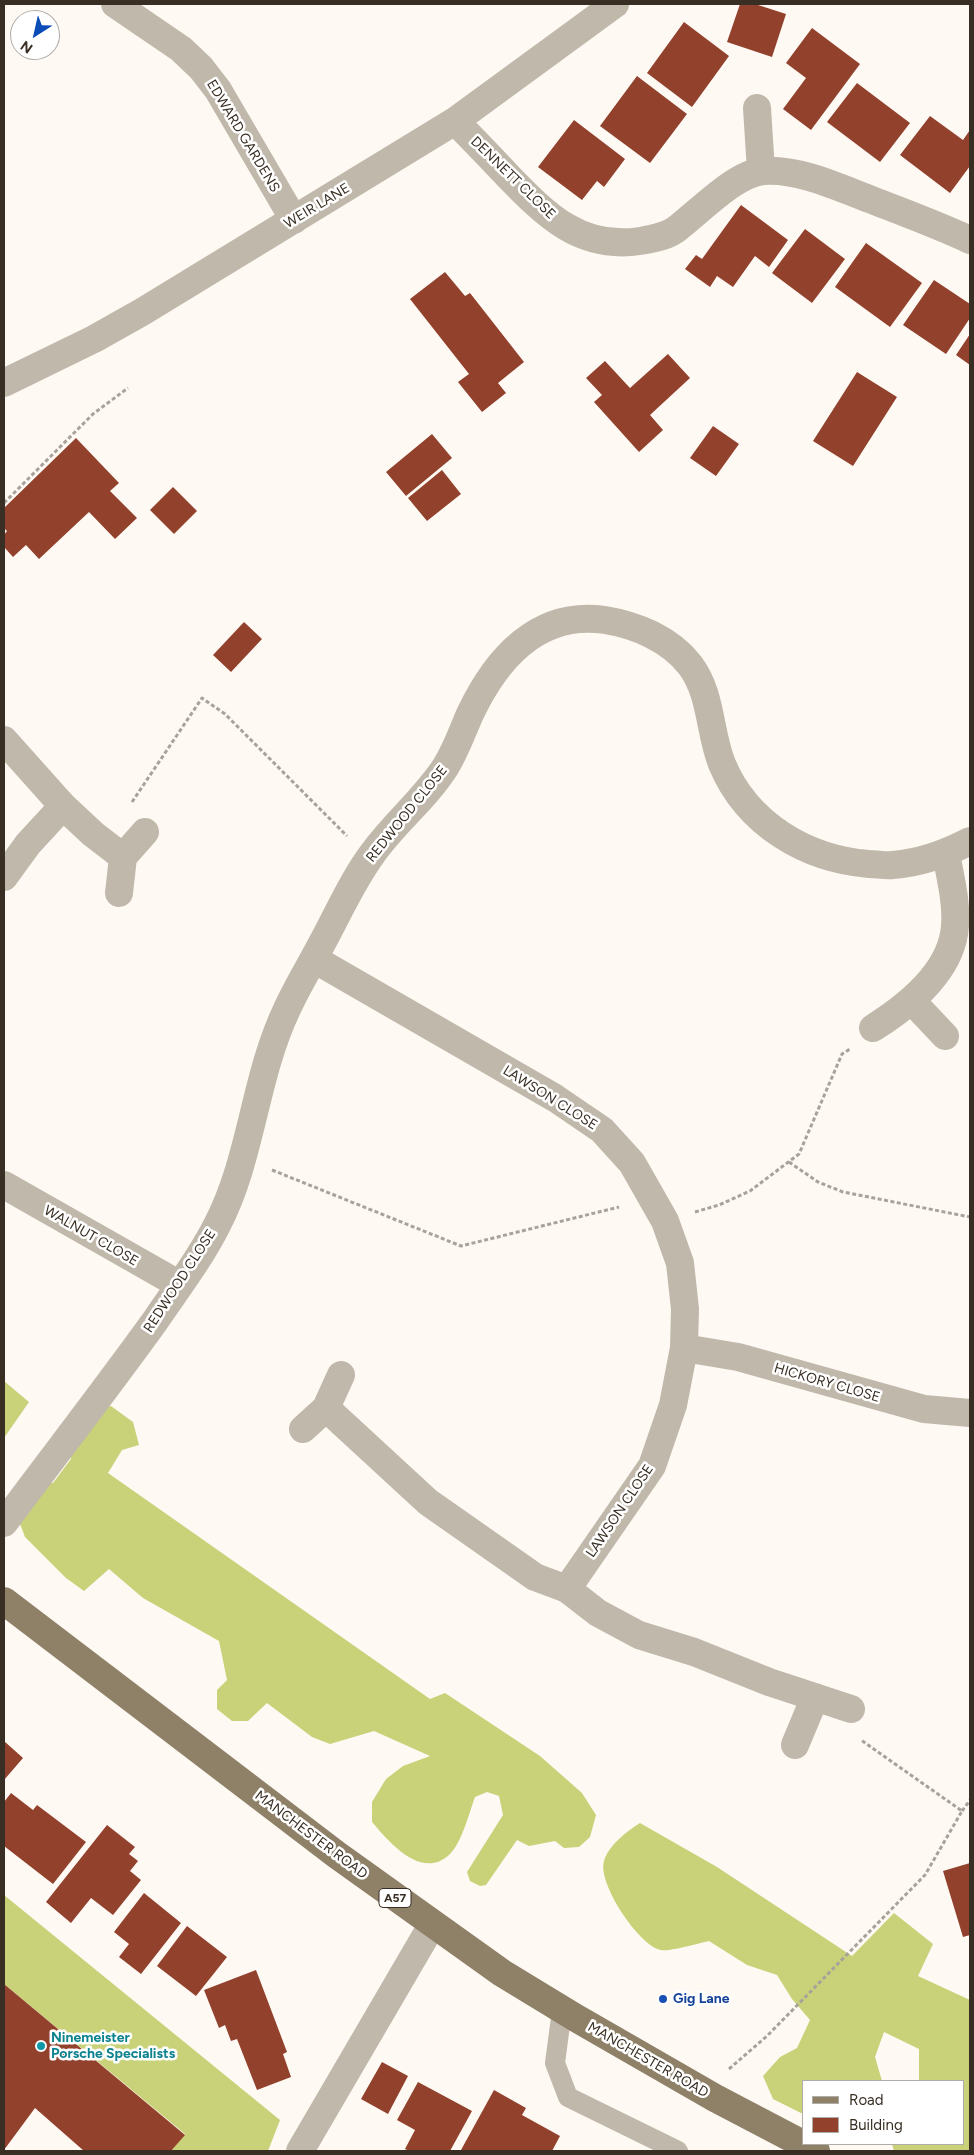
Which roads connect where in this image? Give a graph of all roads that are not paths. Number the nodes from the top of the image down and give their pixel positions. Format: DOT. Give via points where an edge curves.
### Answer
graph roads {
  1 [pos="115,4"];
  2 [pos="615,4"];
  3 [pos="758,108"];
  4 [pos="455,121"];
  5 [pos="761,171"];
  6 [pos="294,220"];
  7 [pos="970,240"];
  8 [pos="4,383"];
  9 [pos="4,740"];
  10 [pos="63,806"];
  11 [pos="145,832"];
  12 [pos="970,841"];
  13 [pos="946,853"];
  14 [pos="123,857"];
  15 [pos="4,877"];
  16 [pos="119,893"];
  17 [pos="314,959"];
  18 [pos="911,1000"];
  19 [pos="873,1028"];
  20 [pos="945,1036"];
  21 [pos="4,1185"];
  22 [pos="180,1285"];
  23 [pos="684,1348"];
  24 [pos="341,1375"];
  25 [pos="326,1408"];
  26 [pos="970,1413"];
  27 [pos="303,1429"];
  28 [pos="4,1523"];
  29 [pos="567,1589"];
  30 [pos="4,1600"];
  31 [pos="814,1697"];
  32 [pos="851,1709"];
  33 [pos="795,1746"];
  34 [pos="432,1925"];
  35 [pos="562,2010"];
  36 [pos="802,2144"];
  37 [pos="805,2145"];
  38 [pos="300,2151"];
  39 [pos="678,2151"];
  40 [pos="816,2151"];
  1 -- 6 [label="street, EDWARD GARDENS" via="181,49 201,68 218,90"];
  2 -- 4 [label="street, WEIR LANE"];
  3 -- 5 [label="street"];
  4 -- 5 [label="street, DENNETT CLOSE" via="540,208 575,233 596,240 632,242 654,239 676,230 723,191"];
  4 -- 6 [label="street, WEIR LANE"];
  5 -- 7 [label="street, DENNETT CLOSE" via="777,171 829,184"];
  6 -- 8 [label="street, WEIR LANE" via="94,339"];
  9 -- 10 [label="street"];
  10 -- 14 [label="street"];
  10 -- 15 [label="street" via="28,844"];
  11 -- 14 [label="street"];
  12 -- 13 [label="street, REDWOOD CLOSE"];
  13 -- 17 [label="street, REDWOOD CLOSE" via="892,866 854,863 817,854 775,832 741,799 721,762 702,688 690,665 652,634 622,623 574,620 532,634 498,667 478,698 454,751 435,783 371,855"];
  13 -- 18 [label="street" via="955,902 956,926 952,943 944,961"];
  14 -- 16 [label="street"];
  17 -- 22 [label="street, REDWOOD CLOSE" via="286,1009 271,1048 231,1194 216,1226"];
  17 -- 23 [label="street, LAWSON CLOSE" via="555,1098 602,1130 632,1163 665,1221 680,1263 685,1309"];
  18 -- 19 [label="street"];
  18 -- 20 [label="street"];
  21 -- 22 [label="street, WALNUT CLOSE"];
  22 -- 28 [label="street, REDWOOD CLOSE"];
  23 -- 26 [label="street, HICKORY CLOSE" via="738,1357 924,1409"];
  23 -- 29 [label="street, LAWSON CLOSE" via="673,1405 652,1466"];
  24 -- 25 [label="street"];
  25 -- 27 [label="street"];
  25 -- 29 [label="street" via="428,1502 517,1566"];
  29 -- 31 [label="street" via="598,1613 640,1635"];
  30 -- 34 [label="main road, MANCHESTER ROAD / A57"];
  31 -- 32 [label="street"];
  31 -- 33 [label="street"];
  34 -- 35 [label="main road, MANCHESTER ROAD / A57"];
  34 -- 38 [label="street"];
  35 -- 36 [label="main road, MANCHESTER ROAD / A57"];
  35 -- 39 [label="lane" via="555,2063 568,2097"];
  37 -- 40 [label="main road, MANCHESTER ROAD / A57"];
}
